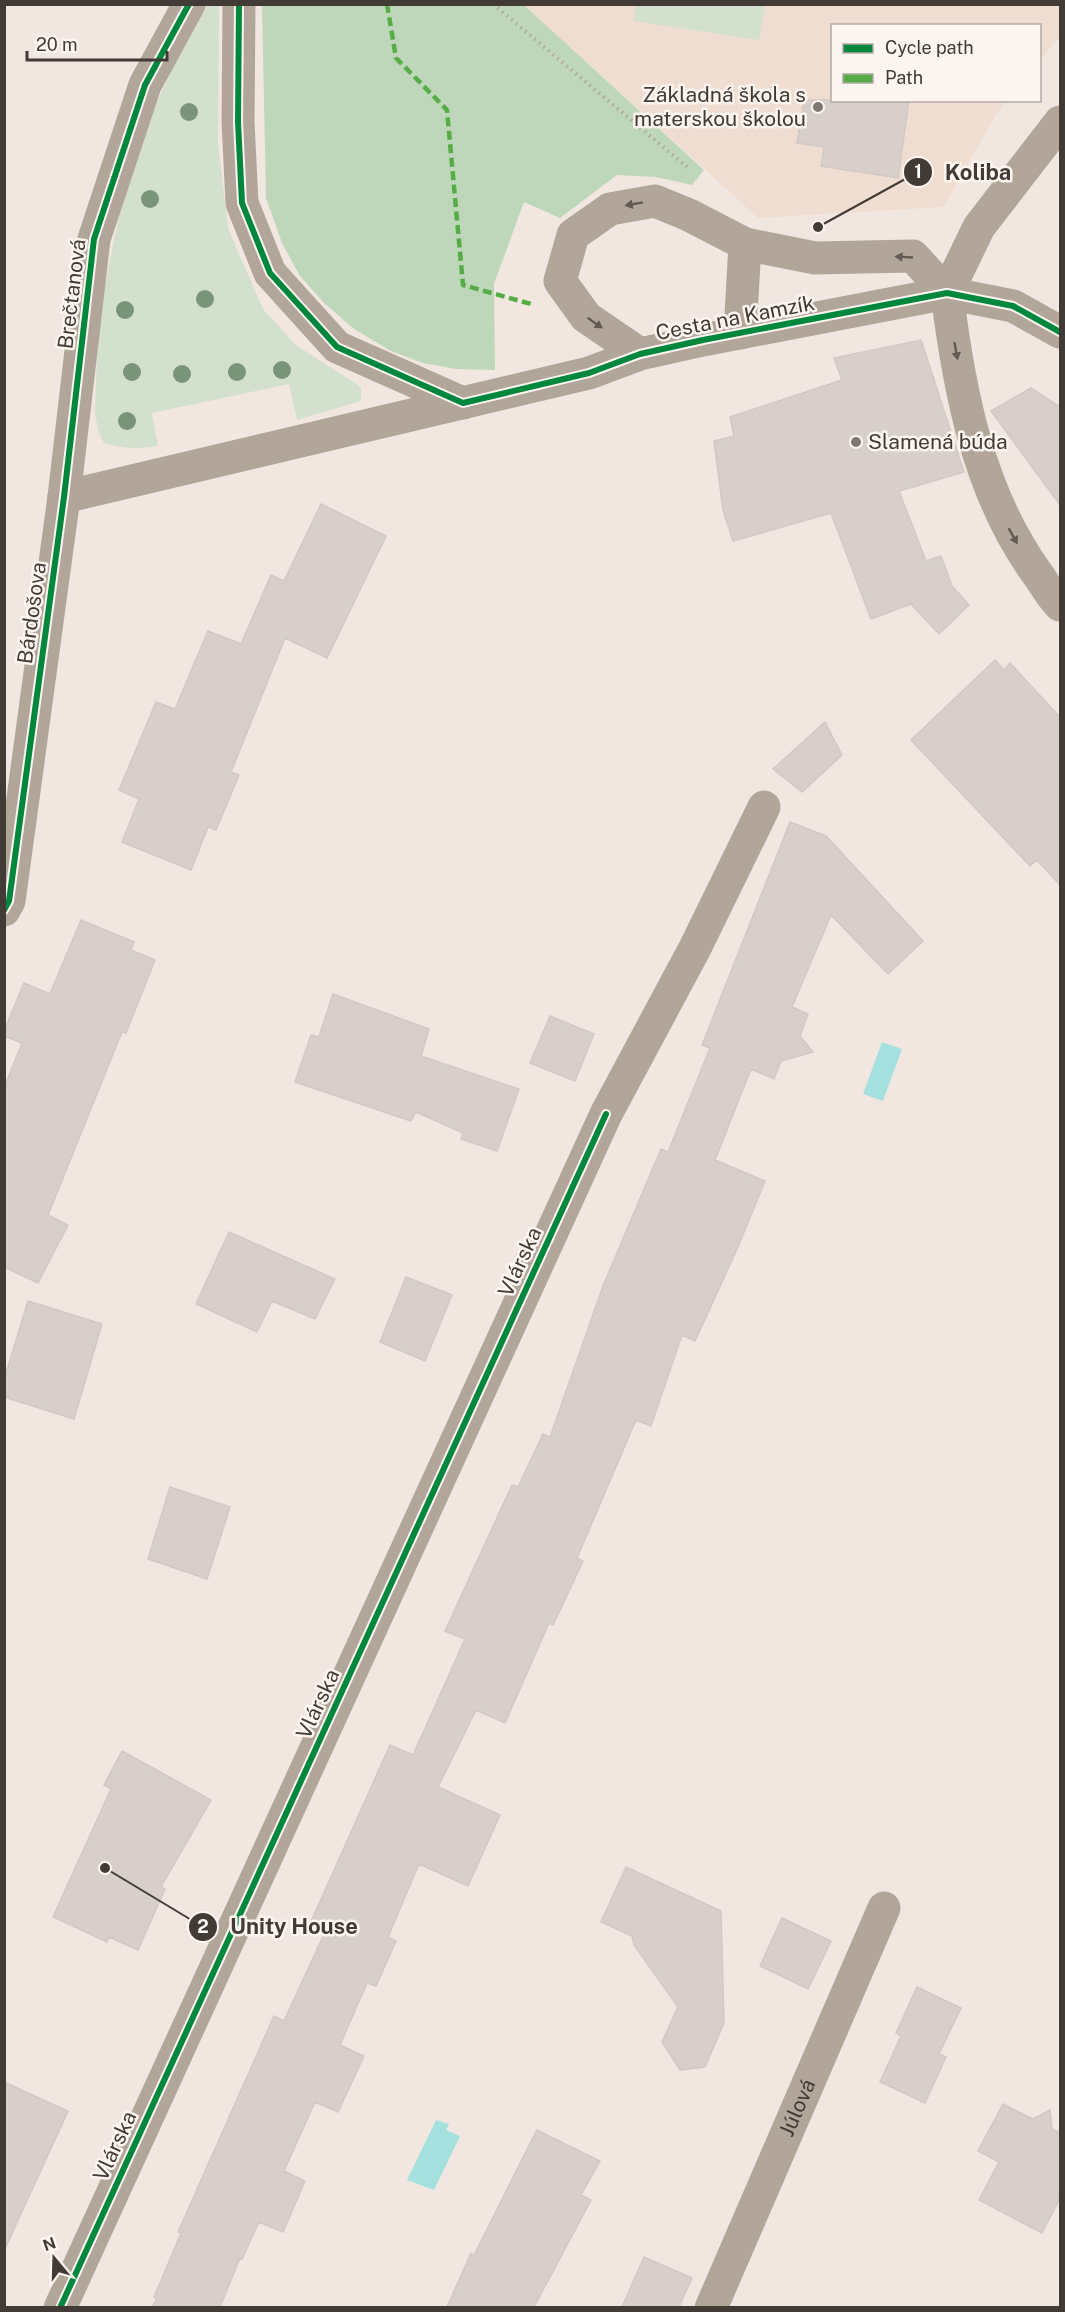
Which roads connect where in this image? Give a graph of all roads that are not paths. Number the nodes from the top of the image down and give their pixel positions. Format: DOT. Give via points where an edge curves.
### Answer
graph roads {
  1 [pos="189,4"];
  2 [pos="239,4"];
  3 [pos="1060,122"];
  4 [pos="745,244"];
  5 [pos="947,293"];
  6 [pos="1060,332"];
  7 [pos="740,333"];
  8 [pos="640,354"];
  9 [pos="463,403"];
  10 [pos="64,497"];
  11 [pos="1060,605"];
  12 [pos="764,807"];
  13 [pos="4,910"];
  14 [pos="884,1908"];
  15 [pos="60,2307"];
  16 [pos="711,2307"];
  1 -- 10 [label="street, Brečtanová" via="145,85 94,238"];
  2 -- 9 [label="street" via="242,203 270,273 337,347"];
  3 -- 5 [label="street" via="979,227"];
  5 -- 4 [label="street, one-way" via="913,256 815,258"];
  4 -- 7 [label="street"];
  4 -- 8 [label="street, one-way" via="655,201 610,209 573,236 560,280 586,317"];
  5 -- 6 [label="street" via="1013,306"];
  5 -- 7 [label="street, Cesta na Kamzík"];
  5 -- 11 [label="street, one-way" via="963,392 988,482 1024,555"];
  7 -- 8 [label="street, Cesta na Kamzík"];
  8 -- 9 [label="street, Cesta na Kamzík" via="589,373"];
  9 -- 10 [label="street, Cesta na Kamzík"];
  10 -- 13 [label="street, Bárdošova" via="9,901"];
  12 -- 15 [label="street, Vlárska" via="695,948 606,1114"];
  14 -- 16 [label="street, Júlová"];
}
